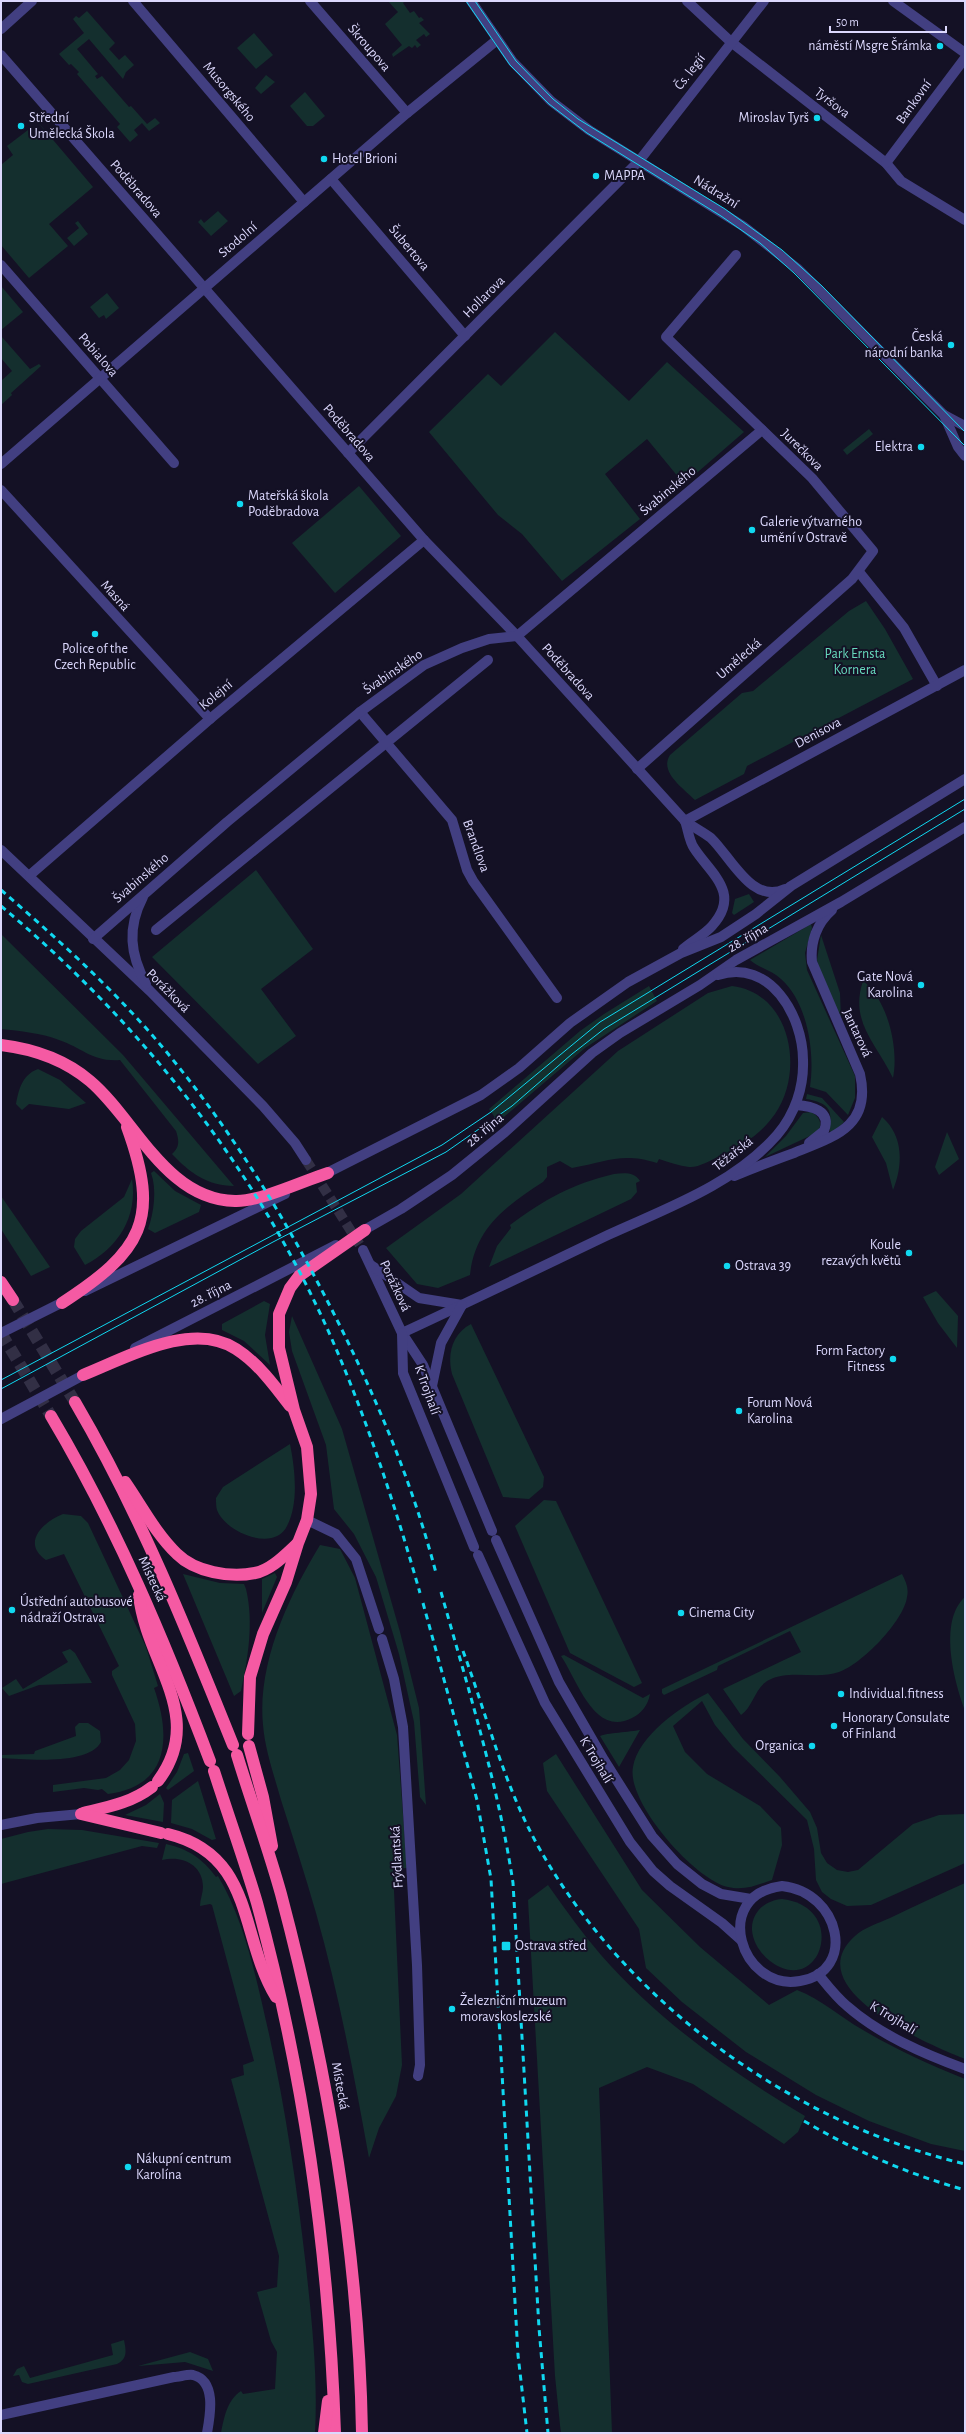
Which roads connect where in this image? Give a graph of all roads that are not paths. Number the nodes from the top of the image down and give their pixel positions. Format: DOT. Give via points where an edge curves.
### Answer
graph roads {
  1 [pos="32,1"];
  2 [pos="133,1"];
  3 [pos="310,1"];
  4 [pos="470,1"];
  5 [pos="688,1"];
  6 [pos="764,1"];
  7 [pos="893,1"];
  8 [pos="1,29"];
  9 [pos="497,40"];
  10 [pos="731,42"];
  11 [pos="965,53"];
  12 [pos="1,55"];
  13 [pos="965,58"];
  14 [pos="407,113"];
  15 [pos="639,161"];
  16 [pos="886,163"];
  17 [pos="331,178"];
  18 [pos="304,202"];
  19 [pos="965,220"];
  20 [pos="736,255"];
  21 [pos="1,265"];
  22 [pos="204,288"];
  23 [pos="465,336"];
  24 [pos="99,378"];
  25 [pos="944,416"];
  26 [pos="965,426"];
  27 [pos="762,430"];
  28 [pos="348,453"];
  29 [pos="965,456"];
  30 [pos="174,463"];
  31 [pos="1,464"];
  32 [pos="1,490"];
  33 [pos="424,540"];
  34 [pos="859,572"];
  35 [pos="516,636"];
  36 [pos="488,660"];
  37 [pos="965,670"];
  38 [pos="936,686"];
  39 [pos="360,712"];
  40 [pos="210,719"];
  41 [pos="387,744"];
  42 [pos="637,769"];
  43 [pos="965,779"];
  44 [pos="685,821"];
  45 [pos="965,827"];
  46 [pos="1,850"];
  47 [pos="30,875"];
  48 [pos="785,889"];
  49 [pos="145,893"];
  50 [pos="841,902"];
  51 [pos="156,930"];
  52 [pos="93,939"];
  53 [pos="675,956"];
  54 [pos="700,985"];
  55 [pos="150,991"];
  56 [pos="557,998"];
  57 [pos="1,1046"];
  58 [pos="19,1047"];
  59 [pos="1,1052"];
  60 [pos="796,1105"];
  61 [pos="125,1123"];
  62 [pos="795,1152"];
  63 [pos="306,1160"];
  64 [pos="328,1173"];
  65 [pos="725,1180"];
  66 [pos="365,1230"];
  67 [pos="364,1250"];
  68 [pos="371,1265"];
  69 [pos="1,1281"];
  70 [pos="11,1296"];
  71 [pos="62,1303"];
  72 [pos="462,1305"];
  73 [pos="1,1333"];
  74 [pos="402,1333"];
  75 [pos="83,1375"];
  76 [pos="432,1386"];
  77 [pos="75,1402"];
  78 [pos="294,1410"];
  79 [pos="51,1416"];
  80 [pos="1,1419"];
  81 [pos="97,1440"];
  82 [pos="307,1520"];
  83 [pos="298,1543"];
  84 [pos="138,1584"];
  85 [pos="81,1814"];
  86 [pos="1,1825"];
  87 [pos="280,1892"];
  88 [pos="751,1899"];
  89 [pos="741,1940"];
  90 [pos="818,1974"];
  91 [pos="282,2008"];
  92 [pos="965,2069"];
  93 [pos="418,2076"];
  94 [pos="333,2360"];
  95 [pos="1,2415"];
  96 [pos="207,2433"];
  97 [pos="324,2433"];
  98 [pos="335,2433"];
  99 [pos="362,2433"];
  1 -- 8 [label="street"];
  2 -- 18 [label="street, Musorgského"];
  3 -- 14 [label="street, Škroupova"];
  4 -- 9 [label="street, Nádražní"];
  5 -- 10 [label="street, Tyršova"];
  6 -- 10 [label="street, Čs. legií"];
  7 -- 11 [label="street"];
  9 -- 14 [label="street, Stodolní"];
  9 -- 15 [label="street, Nádražní" via="522,73 551,101 583,126"];
  10 -- 15 [label="street, Čs. legií"];
  10 -- 16 [label="street, Tyršova"];
  12 -- 22 [label="street, Poděbradova"];
  13 -- 16 [label="street, Bankovní"];
  14 -- 17 [label="street, Stodolní"];
  15 -- 23 [label="street, Hollarova"];
  15 -- 25 [label="street, Nádražní" via="723,213 780,254 830,300"];
  16 -- 19 [label="street, Tyršova" via="901,181"];
  17 -- 18 [label="street, Stodolní"];
  17 -- 23 [label="street, Šubertova"];
  18 -- 22 [label="street, Stodolní"];
  20 -- 27 [label="street, Jurečkova" via="666,337"];
  21 -- 24 [label="street, Pobialova"];
  22 -- 24 [label="street, Stodolní"];
  22 -- 28 [label="street, Poděbradova"];
  23 -- 28 [label="street, Hollarova"];
  24 -- 30 [label="street, Pobialova"];
  24 -- 31 [label="street, Stodolní"];
  25 -- 26 [label="street, Nádražní"];
  25 -- 29 [label="street, Nádražní" via="958,447"];
  27 -- 34 [label="street, Jurečkova" via="812,478 873,551"];
  27 -- 35 [label="street, Švabinského"];
  28 -- 33 [label="street, Poděbradova"];
  32 -- 40 [label="street, Masná"];
  33 -- 35 [label="street, Poděbradova"];
  33 -- 40 [label="street, Kolejní"];
  34 -- 38 [label="street" via="904,628"];
  34 -- 42 [label="street, Umělecká"];
  35 -- 39 [label="street, Švabinského" via="482,642 424,666"];
  35 -- 42 [label="street, Poděbradova"];
  36 -- 41 [label="street"];
  37 -- 38 [label="street, Denisova"];
  38 -- 44 [label="street, Denisova"];
  39 -- 41 [label="street, Brandlova"];
  39 -- 49 [label="street, Švabinského"];
  40 -- 47 [label="street, Kolejní"];
  41 -- 51 [label="street"];
  41 -- 56 [label="street, Brandlova" via="452,820 473,881"];
  42 -- 44 [label="street, Poděbradova"];
  43 -- 48 [label="street, 28. října"];
  44 -- 48 [label="street, Poděbradova" via="710,838 758,890 772,892"];
  44 -- 53 [label="street, Poděbradova" via="693,847 718,877 723,899 720,914 712,926"];
  45 -- 50 [label="street, 28. října"];
  46 -- 47 [label="street, Porážková"];
  47 -- 52 [label="street, Porážková"];
  48 -- 53 [label="street, 28. října" via="756,914 721,937"];
  49 -- 52 [label="street, Švabinského"];
  49 -- 55 [label="street" via="134,919 131,938 134,959"];
  50 -- 54 [label="street, 28. října" via="736,960"];
  50 -- 62 [label="street, Jantarová" via="818,926 813,940 812,962 860,1074 861,1101 853,1120 839,1134"];
  52 -- 55 [label="street, Porážková"];
  53 -- 64 [label="street, 28. října" via="602,1000 570,1023 519,1068 480,1095"];
  54 -- 60 [label="street, Těžařská" via="719,974 740,971 761,977 780,993 794,1019 802,1050 802,1080"];
  54 -- 66 [label="street, 28. října" via="592,1053 505,1132 452,1175"];
  55 -- 63 [label="street, Porážková" via="263,1106"];
  57 -- 58 [label="highway"];
  58 -- 59 [label="highway"];
  58 -- 61 [label="highway" via="54,1058 81,1074 106,1097"];
  60 -- 62 [label="street, Jantarová" via="816,1108 822,1113 826,1123 824,1131 818,1137"];
  60 -- 65 [label="street, Těžařská" via="777,1135"];
  61 -- 64 [label="highway" via="182,1182 201,1193 222,1200 248,1200"];
  61 -- 71 [label="highway" via="144,1185 140,1227 126,1250 109,1270"];
  62 -- 65 [label="street, Jantarová"];
  64 -- 71 [label="street, 28. října"];
  65 -- 72 [label="street, Těžařská"];
  66 -- 75 [label="street, 28. října"];
  66 -- 78 [label="highway" via="300,1276 290,1288 282,1307 278,1323 278,1343"];
  67 -- 68 [label="street, Porážková"];
  68 -- 72 [label="street" via="419,1298"];
  68 -- 74 [label="street, Porážková"];
  69 -- 70 [label="highway"];
  71 -- 73 [label="street, 28. října"];
  72 -- 74 [label="street, Těžařská"];
  72 -- 76 [label="street" via="441,1343"];
  74 -- 76 [label="street, K Trojhalí" via="424,1365"];
  74 -- 89 [label="street, K Trojhalí" via="403,1373 476,1551 545,1703 630,1842 670,1886 722,1923"];
  75 -- 78 [label="highway" via="162,1345 189,1339 208,1339 230,1345 249,1358"];
  75 -- 80 [label="street, 28. října"];
  76 -- 88 [label="street, K Trojhalí" via="494,1536 559,1682 604,1760 652,1836 677,1864 702,1884 721,1894"];
  77 -- 81 [label="highway, Místecká"];
  78 -- 82 [label="highway" via="307,1447 311,1486"];
  79 -- 84 [label="highway, Místecká" via="74,1453"];
  81 -- 83 [label="highway" via="177,1554 193,1566 212,1572 255,1573 280,1560"];
  81 -- 87 [label="highway, Místecká" via="155,1556 235,1750"];
  82 -- 83 [label="highway"];
  82 -- 93 [label="street, Frýdlantská" via="336,1534 356,1560 394,1679 403,1727 417,1969 420,2065"];
  83 -- 87 [label="highway" via="286,1582 263,1634 250,1677 248,1740 264,1797"];
  84 -- 85 [label="highway" via="142,1618 163,1670 178,1726 176,1747 169,1766 155,1784 138,1798"];
  84 -- 91 [label="highway, Místecká" via="172,1661 212,1766 256,1902"];
  85 -- 86 [label="street" via="37,1818"];
  85 -- 91 [label="highway" via="189,1839 207,1850 221,1864 236,1888 247,1914 267,1983"];
  87 -- 99 [label="highway, Místecká" via="309,2006 332,2128 351,2272"];
  88 -- 89 [label="street" via="740,1923"];
  88 -- 90 [label="street" via="765,1890 782,1886 799,1889 818,1902 832,1920 836,1938 831,1958"];
  89 -- 90 [label="street" via="756,1966 776,1979 801,1981"];
  90 -- 92 [label="street, K Trojhalí" via="847,2006 887,2033 935,2058"];
  91 -- 94 [label="highway, Místecká" via="307,2134 319,2211"];
  94 -- 97 [label="highway"];
  94 -- 98 [label="highway, Místecká"];
  95 -- 96 [label="street" via="193,2375 202,2382 212,2402"];
}
